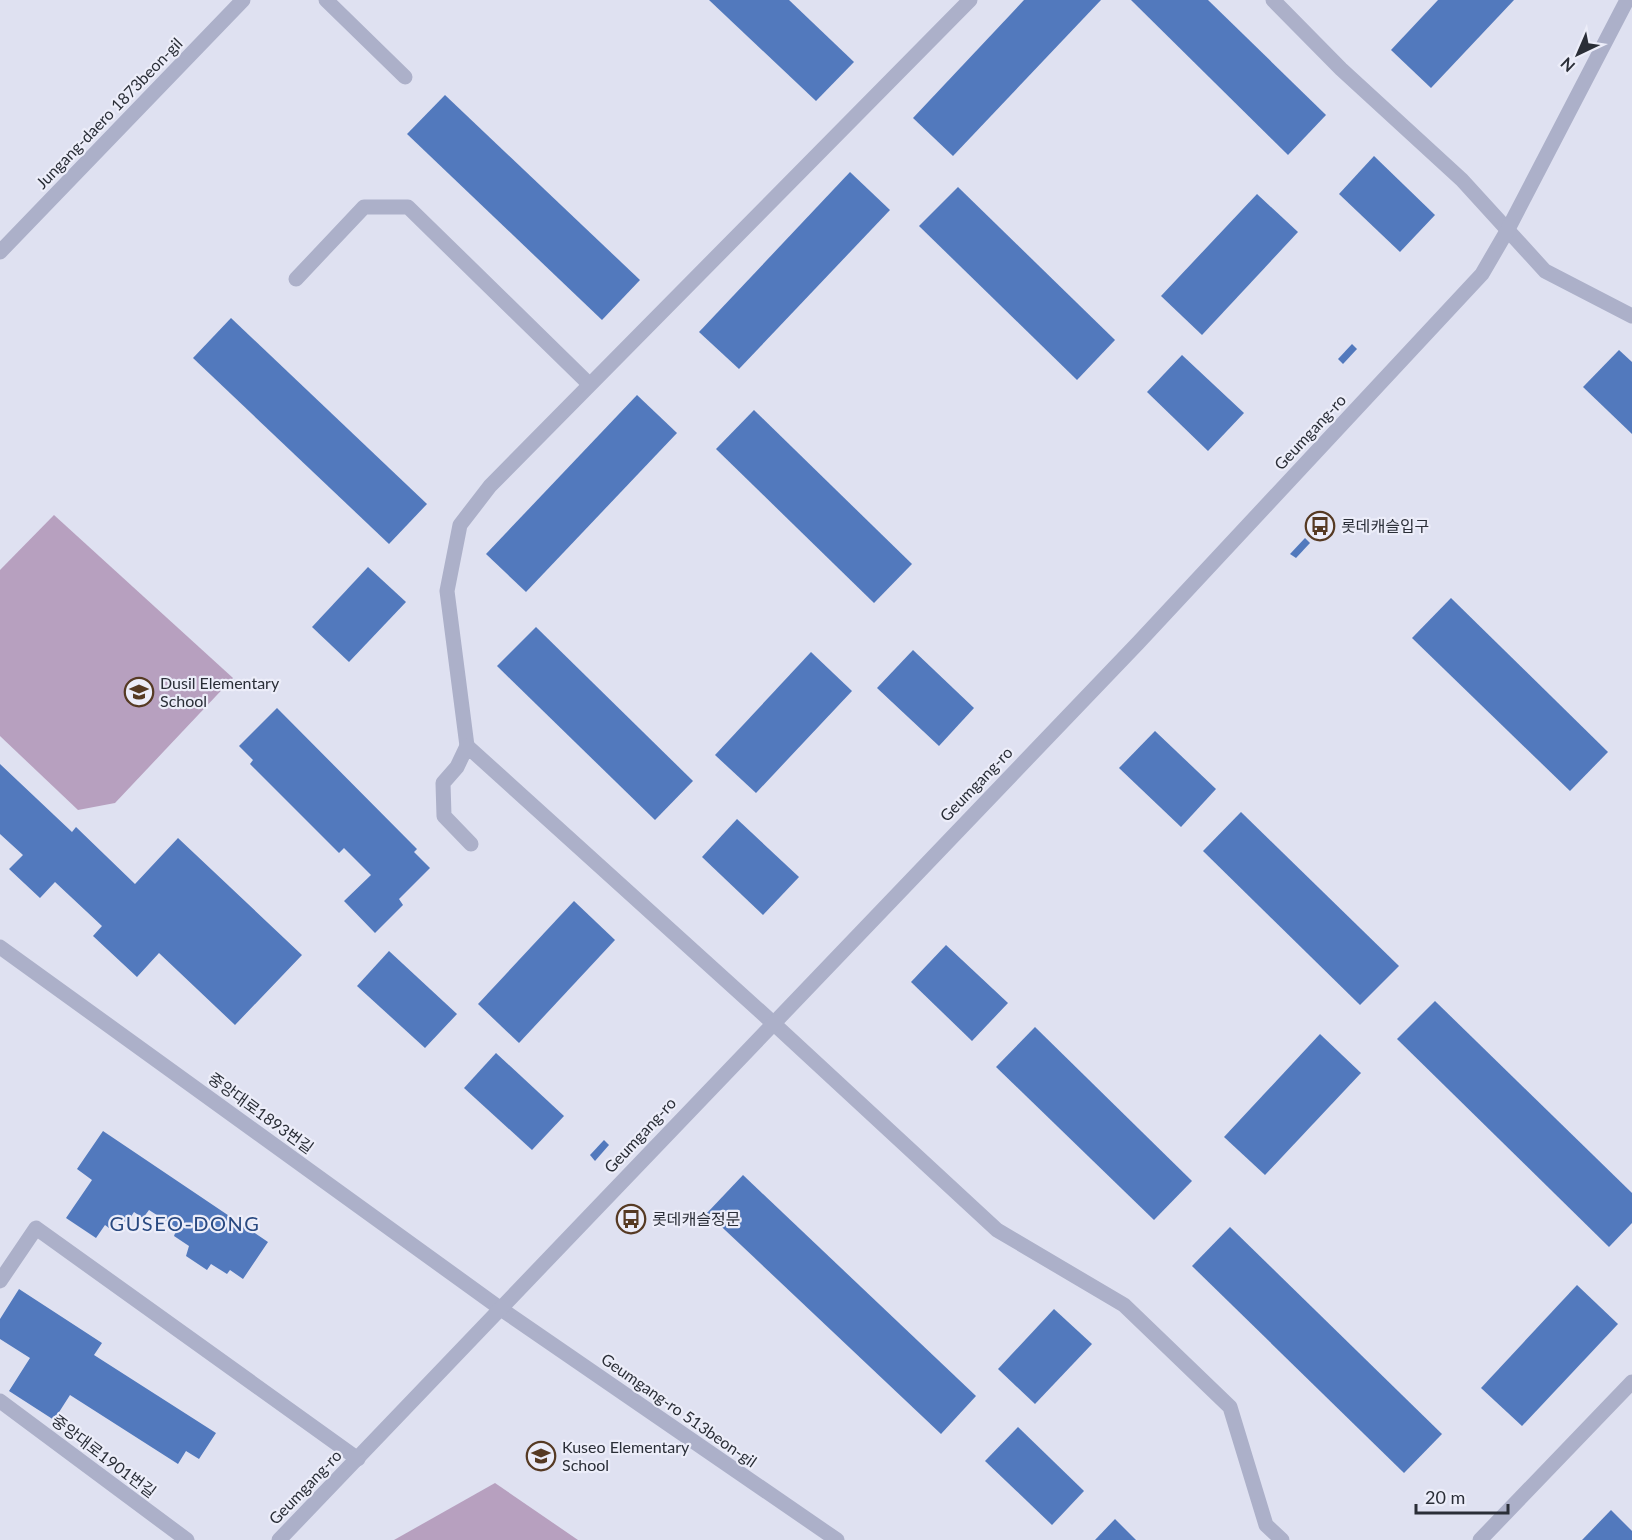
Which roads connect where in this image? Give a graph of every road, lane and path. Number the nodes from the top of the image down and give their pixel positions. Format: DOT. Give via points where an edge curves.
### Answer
graph roads {
  1 [pos="243,0"];
  2 [pos="326,0"];
  3 [pos="970,0"];
  4 [pos="1273,0"];
  5 [pos="1627,0"];
  6 [pos="405,77"];
  7 [pos="1507,231"];
  8 [pos="0,252"];
  9 [pos="296,279"];
  10 [pos="1632,316"];
  11 [pos="589,384"];
  12 [pos="467,746"];
  13 [pos="471,843"];
  14 [pos="0,947"];
  15 [pos="772,1022"];
  16 [pos="0,1281"];
  17 [pos="501,1309"];
  18 [pos="1632,1382"];
  19 [pos="0,1401"];
  20 [pos="358,1459"];
  21 [pos="187,1540"];
  22 [pos="279,1540"];
  23 [pos="837,1540"];
  24 [pos="1282,1540"];
  25 [pos="1480,1540"];
  1 -- 8 [label="street, Jungang-daero 1873beon-gil"];
  2 -- 6 [label="street"];
  3 -- 11 [label="street"];
  4 -- 7 [label="street" via="1341,69 1462,180"];
  5 -- 7 [label="street, Geumgang-ro"];
  7 -- 10 [label="street" via="1545,271"];
  7 -- 15 [label="street, Geumgang-ro" via="1482,274 1138,643"];
  9 -- 11 [label="street" via="364,207 408,207"];
  11 -- 12 [label="street" via="490,486 460,525 447,591"];
  12 -- 13 [label="street" via="457,767 443,783 444,816"];
  12 -- 15 [label="street"];
  14 -- 17 [label="street, 중앙대로1893번길"];
  15 -- 17 [label="street, Geumgang-ro"];
  15 -- 24 [label="street" via="997,1230 1124,1305 1230,1407 1266,1525"];
  16 -- 20 [label="street" via="36,1228"];
  17 -- 20 [label="street, Geumgang-ro"];
  17 -- 23 [label="street, Geumgang-ro 513beon-gil"];
  18 -- 25 [label="street"];
  19 -- 21 [label="street, 중앙대로1901번길"];
  20 -- 22 [label="street, Geumgang-ro"];
}
